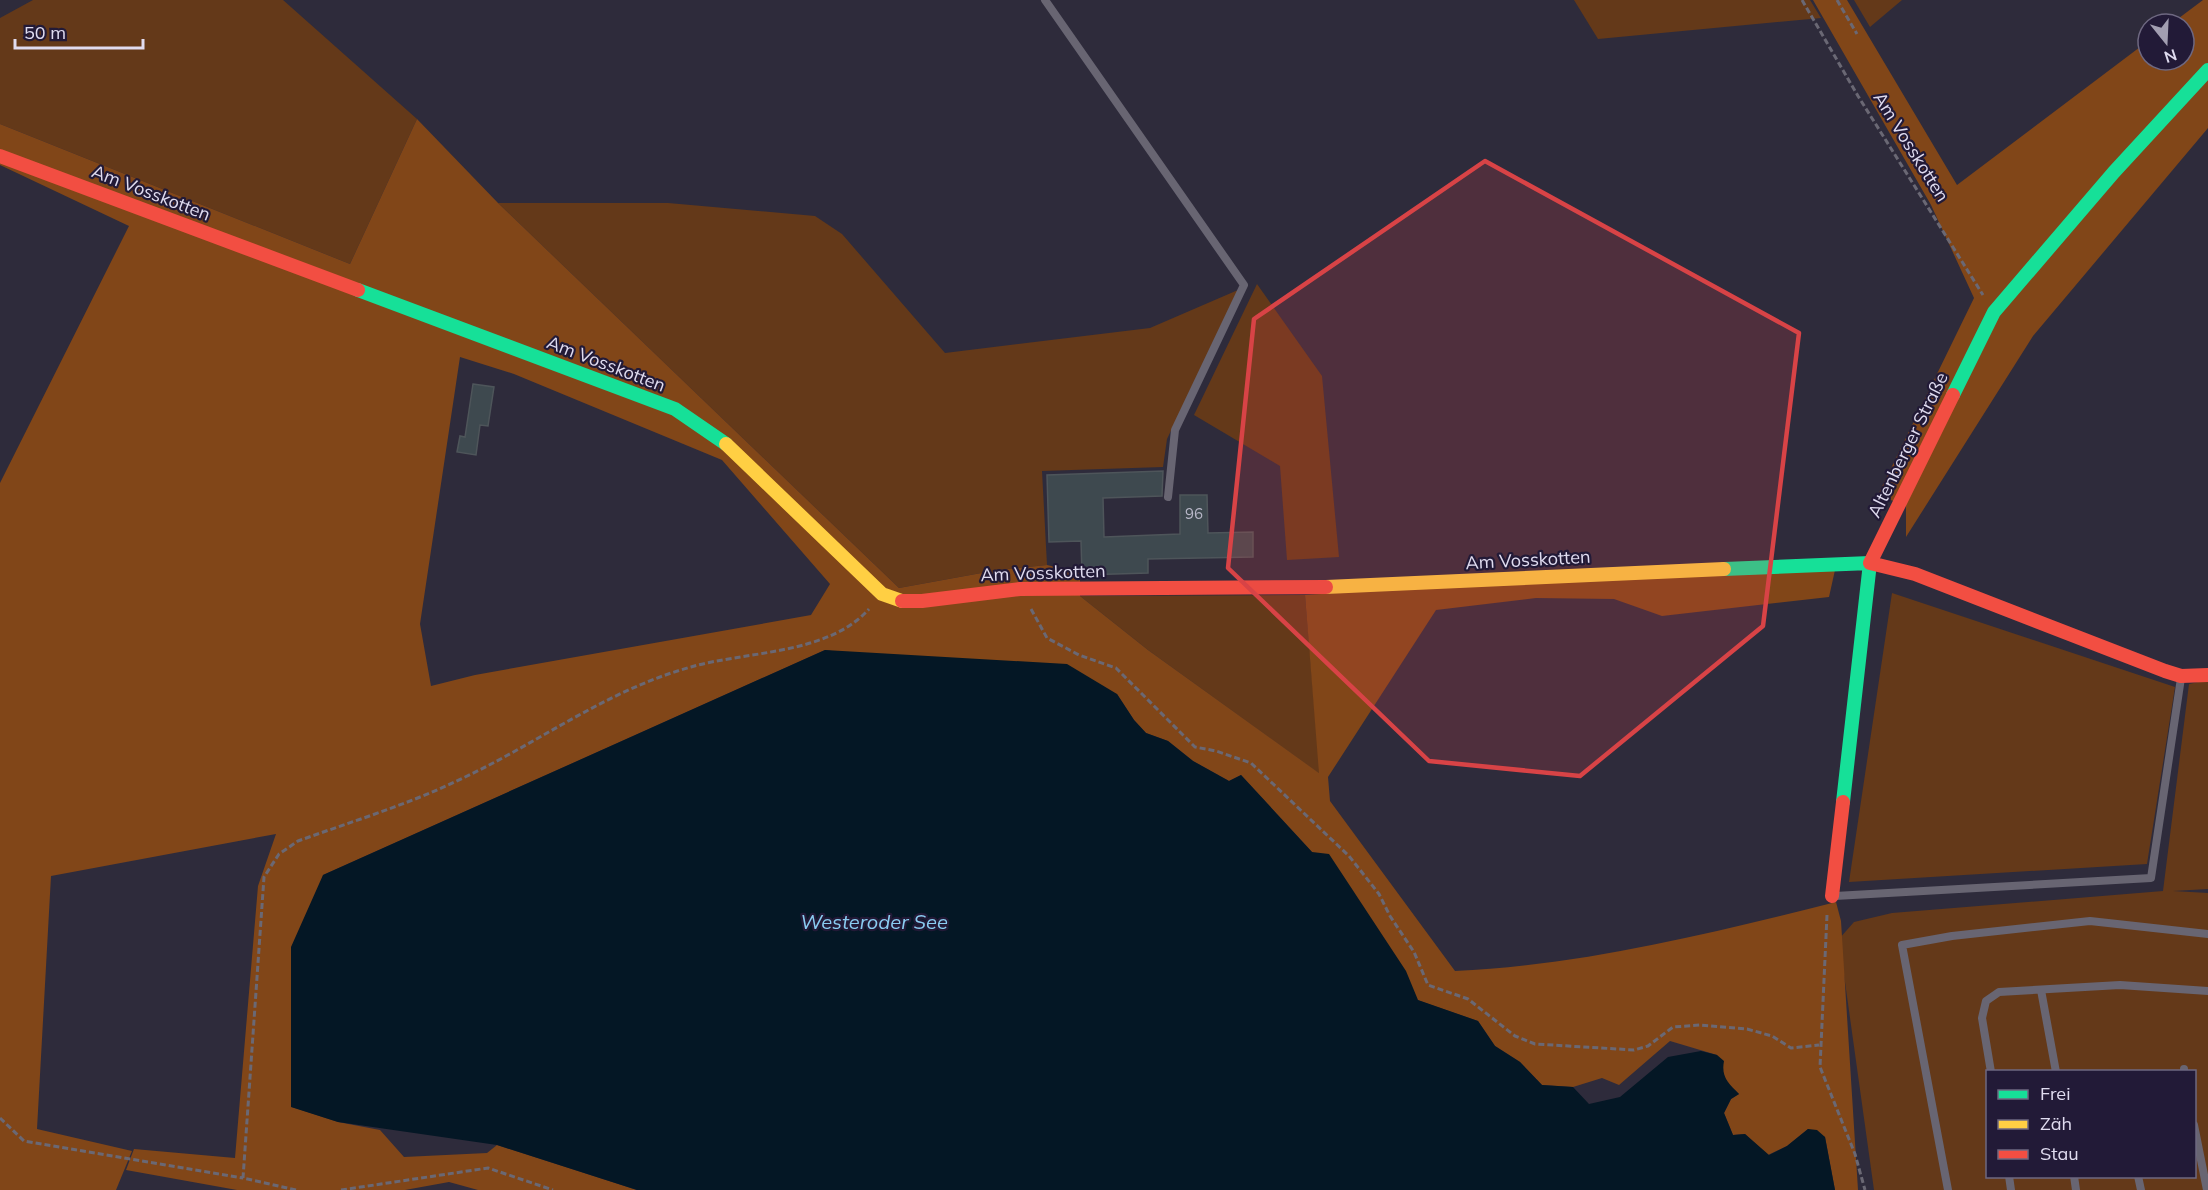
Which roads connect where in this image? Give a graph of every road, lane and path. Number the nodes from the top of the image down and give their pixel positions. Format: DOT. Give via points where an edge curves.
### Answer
graph roads {
  1 [pos="1045,0"];
  2 [pos="1802,0"];
  3 [pos="1837,0"];
  4 [pos="1857,34"];
  5 [pos="2208,70"];
  6 [pos="0,156"];
  7 [pos="1994,312"];
  8 [pos="1168,497"];
  9 [pos="1870,563"];
  10 [pos="1020,589"];
  11 [pos="882,594"];
  12 [pos="2208,675"];
  13 [pos="2181,676"];
  14 [pos="1832,896"];
  15 [pos="2208,934"];
  16 [pos="2041,990"];
  17 [pos="2208,991"];
  18 [pos="1819,1045"];
  19 [pos="1991,1070"];
  20 [pos="2056,1070"];
  21 [pos="0,1118"];
  22 [pos="2196,1135"];
  23 [pos="243,1178"];
  24 [pos="296,1190"];
  25 [pos="341,1190"];
  26 [pos="554,1190"];
  27 [pos="1865,1190"];
  28 [pos="1948,1190"];
  29 [pos="2207,1190"];
  1 -- 8 [label="lane" via="1244,285 1175,430"];
  2 -- 7 [label="path, Am Vosskotten"];
  3 -- 4 [label="path"];
  5 -- 7 [label="street, Altenberger Straße"];
  6 -- 11 [label="street, Am Vosskotten" via="675,409 721,439"];
  7 -- 9 [label="street, Altenberger Straße"];
  9 -- 10 [label="street, Am Vosskotten" via="1301,588"];
  9 -- 13 [label="street" via="1915,574"];
  9 -- 14 [label="street"];
  10 -- 11 [label="street, Am Vosskotten" via="922,601 903,601"];
  10 -- 18 [label="path" via="1047,638 1116,668 1195,747 1251,763 1355,864 1379,894 1414,952 1428,984 1468,999 1515,1036 1535,1044 1634,1050 1648,1046 1673,1027 1700,1025 1747,1029 1772,1036 1791,1048"];
  11 -- 23 [label="path" via="860,619 840,632 781,651 690,667 628,690 464,778 298,841 279,854 264,877"];
  12 -- 13 [label="street"];
  13 -- 14 [label="lane" via="2151,878"];
  14 -- 18 [label="path"];
  15 -- 28 [label="lane" via="2090,921 1902,945"];
  16 -- 17 [label="lane" via="2120,985"];
  16 -- 19 [label="lane" via="2000,992 1986,1001 1982,1018"];
  16 -- 20 [label="lane"];
  18 -- 27 [label="path" via="1820,1067"];
  21 -- 23 [label="path" via="24,1141"];
  22 -- 29 [label="lane"];
  23 -- 24 [label="path"];
  25 -- 26 [label="path" via="488,1168"];
}
